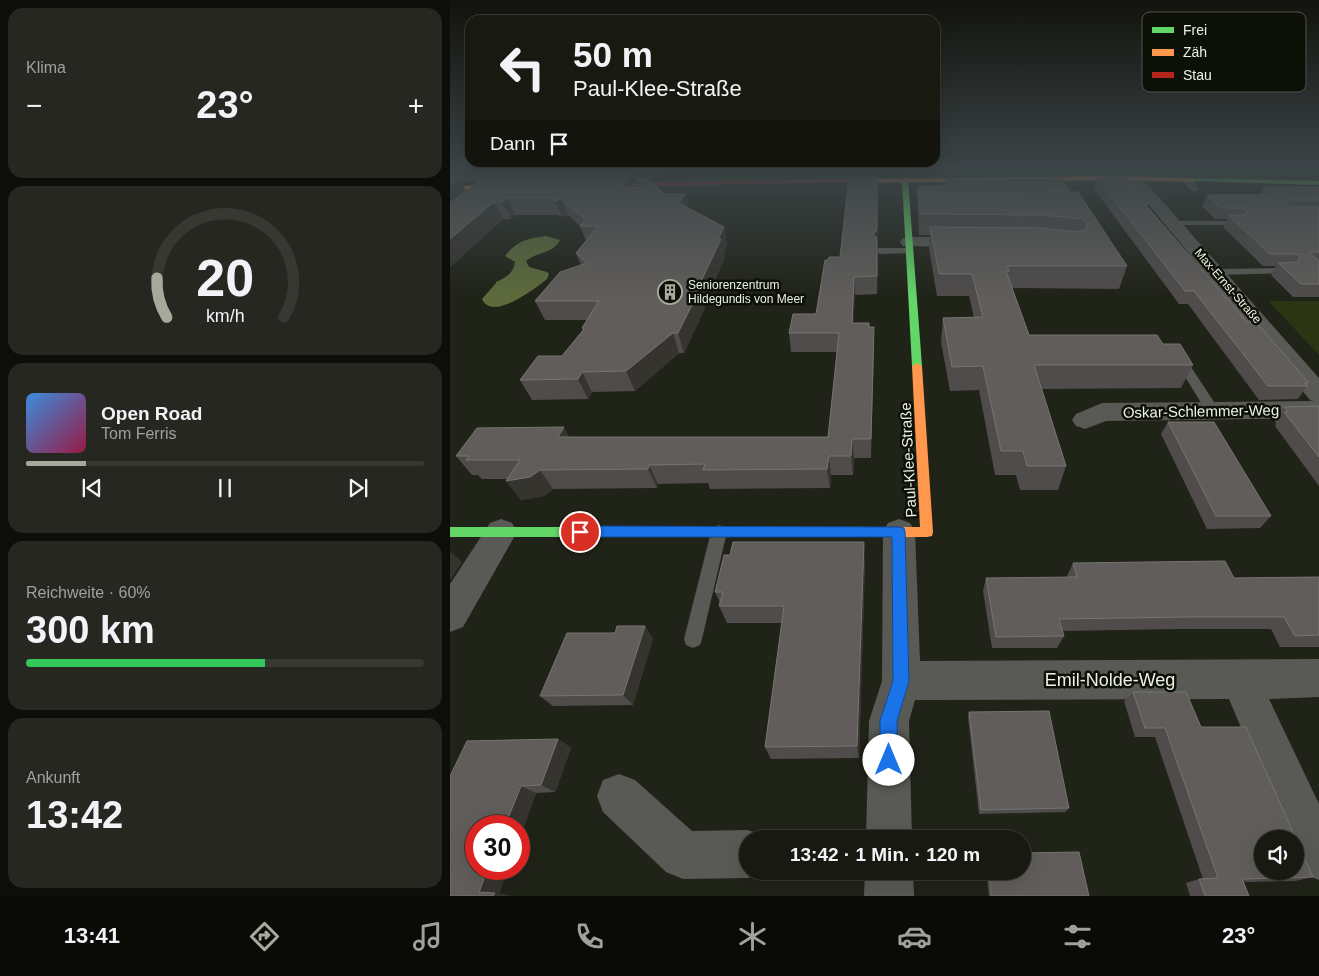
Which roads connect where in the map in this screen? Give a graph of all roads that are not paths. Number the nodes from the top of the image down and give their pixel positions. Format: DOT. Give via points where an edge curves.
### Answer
graph roads {
  1 [pos="912,212"];
  2 [pos="1163,212"];
  3 [pos="1173,223"];
  4 [pos="1238,224"];
  5 [pos="988,242"];
  6 [pos="910,247"];
  7 [pos="879,251"];
  8 [pos="1288,271"];
  9 [pos="1215,272"];
  10 [pos="1185,367"];
  11 [pos="1319,394"];
  12 [pos="1319,409"];
  13 [pos="1213,411"];
  14 [pos="1085,420"];
  15 [pos="450,532"];
  16 [pos="501,532"];
  17 [pos="719,532"];
  18 [pos="899,532"];
  19 [pos="450,616"];
  20 [pos="693,639"];
  21 [pos="1319,678"];
  22 [pos="1240,680"];
  23 [pos="901,681"];
  24 [pos="619,796"];
  25 [pos="889,830"];
  26 [pos="739,854"];
  27 [pos="1319,856"];
  28 [pos="889,880"];
  29 [pos="889,896"];
  1 -- 6 [label="street, Paul-Klee-Straße"];
  2 -- 3 [label="street, Max-Ernst-Straße"];
  3 -- 4 [label="lane"];
  3 -- 9 [label="street, Max-Ernst-Straße"];
  5 -- 6 [label="street"];
  6 -- 7 [label="lane"];
  6 -- 18 [label="street, Paul-Klee-Straße" via="927,532"];
  8 -- 9 [label="lane"];
  9 -- 11 [label="street, Max-Ernst-Straße"];
  10 -- 13 [label="lane"];
  12 -- 13 [label="street, Oskar-Schlemmer-Weg"];
  13 -- 14 [label="street, Oskar-Schlemmer-Weg" via="1102,412"];
  15 -- 16 [label="street, Paul-Klee-Straße"];
  16 -- 17 [label="street, Paul-Klee-Straße"];
  16 -- 19 [label="street"];
  17 -- 18 [label="street, Paul-Klee-Straße"];
  17 -- 20 [label="lane"];
  18 -- 23 [label="street"];
  21 -- 22 [label="street, Emil-Nolde-Weg"];
  22 -- 23 [label="street, Emil-Nolde-Weg"];
  22 -- 27 [label="street"];
  23 -- 25 [label="street" via="888,721"];
  24 -- 26 [label="street" via="683,855"];
  28 -- 29 [label="street"];
}
